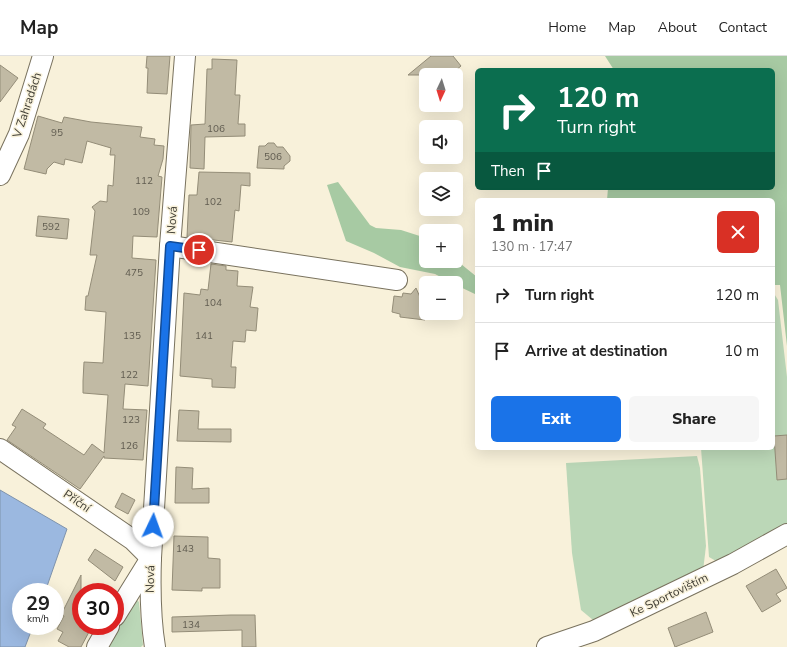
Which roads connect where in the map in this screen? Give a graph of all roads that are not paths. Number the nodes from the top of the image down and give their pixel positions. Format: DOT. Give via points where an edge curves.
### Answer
graph roads {
  1 [pos="43,56"];
  2 [pos="185,56"];
  3 [pos="0,175"];
  4 [pos="170,246"];
  5 [pos="397,280"];
  6 [pos="0,449"];
  7 [pos="787,534"];
  8 [pos="151,558"];
  9 [pos="124,602"];
  10 [pos="104,635"];
  11 [pos="97,647"];
  12 [pos="155,647"];
  13 [pos="547,647"];
  1 -- 3 [label="street, V Zahradách" via="19,134"];
  2 -- 4 [label="street, Nová"];
  4 -- 5 [label="street"];
  4 -- 8 [label="street, Nová"];
  6 -- 8 [label="street, Příční" via="133,540"];
  7 -- 13 [label="street, Ke Sportovištím" via="733,564 594,631"];
  8 -- 9 [label="street"];
  8 -- 12 [label="street, Nová" via="150,599"];
  10 -- 11 [label="street"];
}
